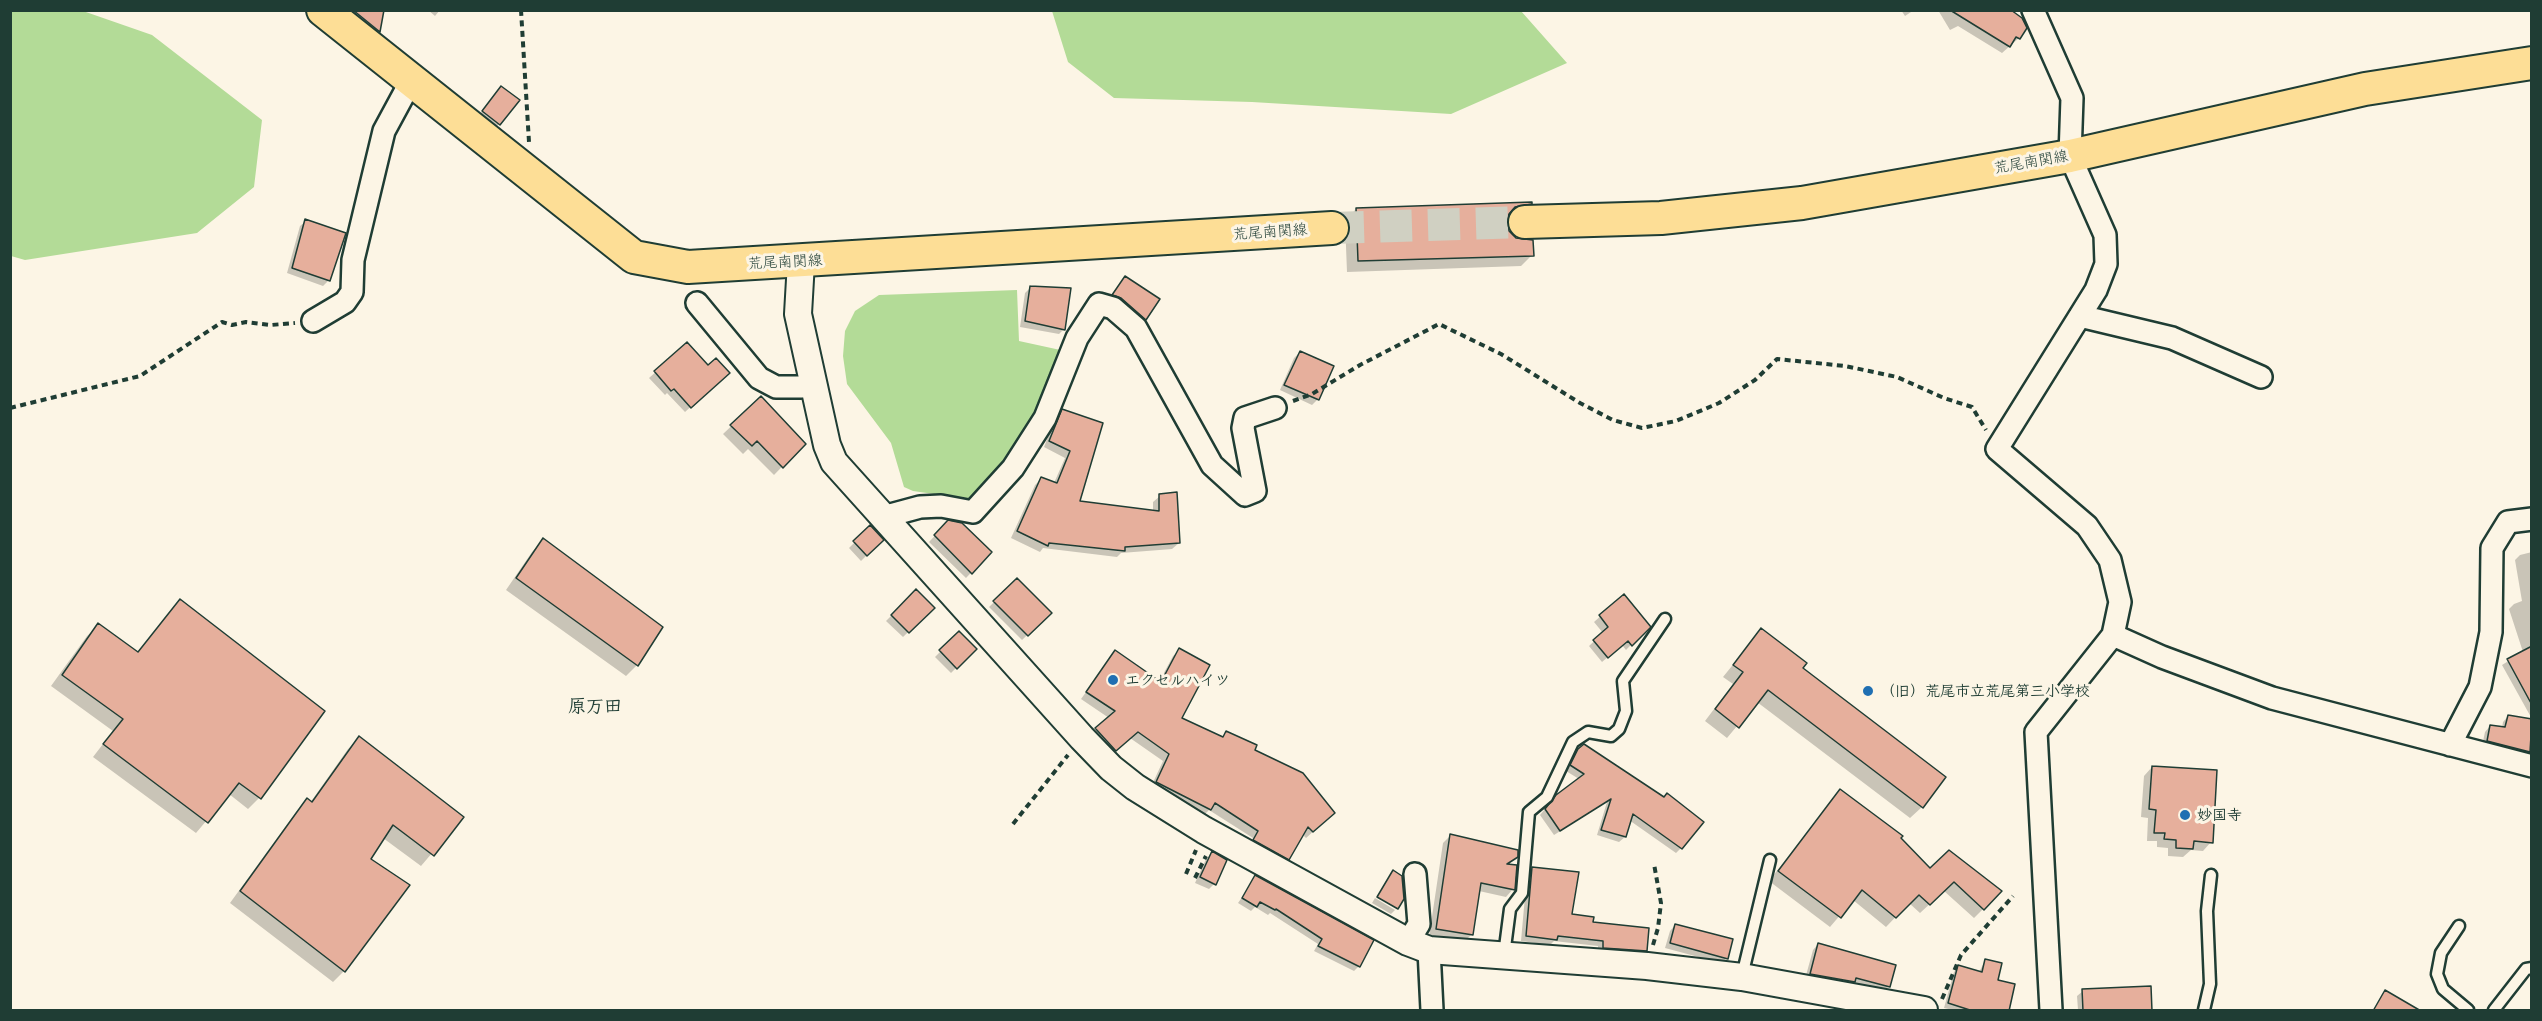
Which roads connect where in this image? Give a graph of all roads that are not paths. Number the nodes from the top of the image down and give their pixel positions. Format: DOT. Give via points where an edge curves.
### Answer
graph roads {
  1 [pos="2033,10"];
  2 [pos="328,14"];
  3 [pos="2532,63"];
  4 [pos="400,72"];
  5 [pos="2070,156"];
  6 [pos="1525,222"];
  7 [pos="1332,228"];
  8 [pos="801,262"];
  9 [pos="697,303"];
  10 [pos="2080,316"];
  11 [pos="313,321"];
  12 [pos="2261,377"];
  13 [pos="813,384"];
  14 [pos="1275,408"];
  15 [pos="883,517"];
  16 [pos="2532,519"];
  17 [pos="1665,619"];
  18 [pos="2113,636"];
  19 [pos="2450,745"];
  20 [pos="2532,766"];
  21 [pos="1770,860"];
  22 [pos="1415,874"];
  23 [pos="2211,875"];
  24 [pos="2459,926"];
  25 [pos="1418,946"];
  26 [pos="1504,956"];
  27 [pos="2532,968"];
  28 [pos="1742,977"];
  29 [pos="1933,1006"];
  30 [pos="1432,1011"];
  31 [pos="2051,1011"];
  32 [pos="2204,1011"];
  33 [pos="2468,1011"];
  34 [pos="2494,1011"];
  1 -- 5 [label="street" via="2072,98"];
  2 -- 4 [label="main road, 荒尾南関線"];
  3 -- 5 [label="main road, 荒尾南関線" via="2365,89"];
  4 -- 8 [label="main road, 荒尾南関線" via="634,257 688,267"];
  4 -- 11 [label="street" via="353,260 352,292 345,302"];
  5 -- 6 [label="main road, 荒尾南関線" via="1802,203 1661,218"];
  5 -- 10 [label="street" via="2105,235 2106,264"];
  7 -- 8 [label="main road, 荒尾南関線"];
  8 -- 13 [label="street" via="798,314"];
  9 -- 13 [label="street" via="759,378 776,387"];
  10 -- 12 [label="street" via="2172,338"];
  10 -- 18 [label="street" via="1997,449 2087,526 2110,560 2120,602"];
  13 -- 15 [label="street" via="834,462"];
  14 -- 15 [label="street" via="1245,418 1243,428 1255,491 1245,495 1212,465 1136,328 1113,308 1100,304 1077,338 1045,418 1013,468 973,512 920,507"];
  15 -- 25 [label="street" via="1111,768 1204,830"];
  16 -- 19 [label="street" via="2508,522 2492,548 2491,632 2481,687"];
  17 -- 26 [label="lane" via="1623,681 1626,711 1619,729 1611,736 1588,732 1573,742 1547,797 1529,812 1522,893 1510,909"];
  18 -- 19 [label="street" via="2272,698"];
  18 -- 31 [label="street" via="2036,732"];
  19 -- 20 [label="street"];
  21 -- 28 [label="lane"];
  22 -- 25 [label="street"];
  23 -- 32 [label="lane" via="2207,911 2210,984"];
  24 -- 33 [label="lane" via="2441,953 2437,974 2443,989"];
  25 -- 26 [label="street"];
  25 -- 30 [label="street"];
  26 -- 28 [label="street"];
  27 -- 34 [label="lane" via="2526,969"];
  28 -- 29 [label="street"];
}
